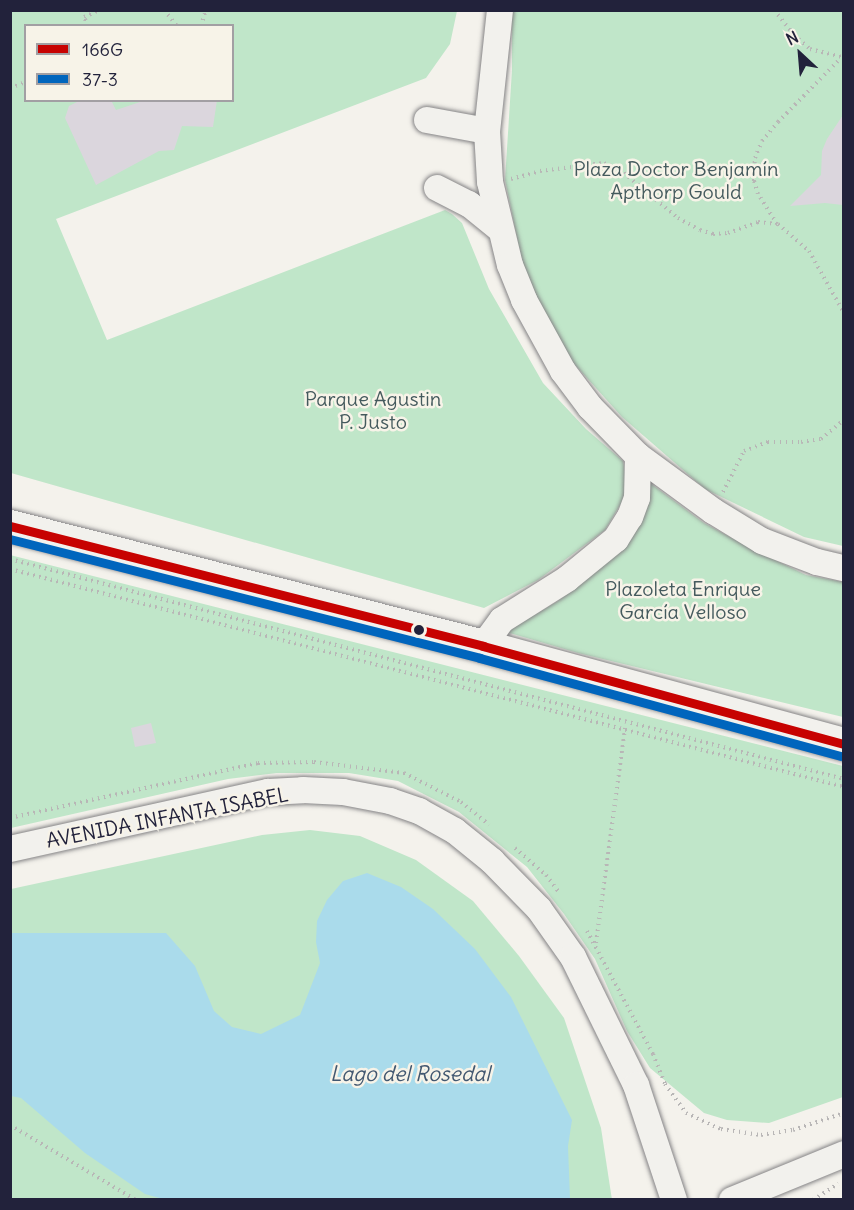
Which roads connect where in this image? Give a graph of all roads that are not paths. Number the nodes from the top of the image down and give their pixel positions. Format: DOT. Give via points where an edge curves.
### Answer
graph roads {
  1 [pos="500,10"];
  2 [pos="427,120"];
  3 [pos="487,131"];
  4 [pos="437,188"];
  5 [pos="500,228"];
  6 [pos="638,456"];
  7 [pos="10,526"];
  8 [pos="843,568"];
  9 [pos="483,646"];
  10 [pos="842,744"];
  11 [pos="10,849"];
  12 [pos="843,1154"];
  13 [pos="674,1200"];
  14 [pos="732,1200"];
  1 -- 3 [label="street"];
  2 -- 3 [label="street"];
  3 -- 5 [label="street" via="486,158"];
  4 -- 5 [label="street" via="469,204"];
  5 -- 6 [label="street" via="524,300 563,371 590,407"];
  6 -- 8 [label="street" via="762,542"];
  6 -- 9 [label="street" via="637,498 616,539 567,579 502,620"];
  7 -- 9 [label="main road"];
  9 -- 10 [label="main road"];
  11 -- 13 [label="street, AVENIDA INFANTA ISABEL" via="268,792 343,792 419,811 456,831 492,861 539,909 573,957 636,1085"];
  12 -- 14 [label="street"];
}
